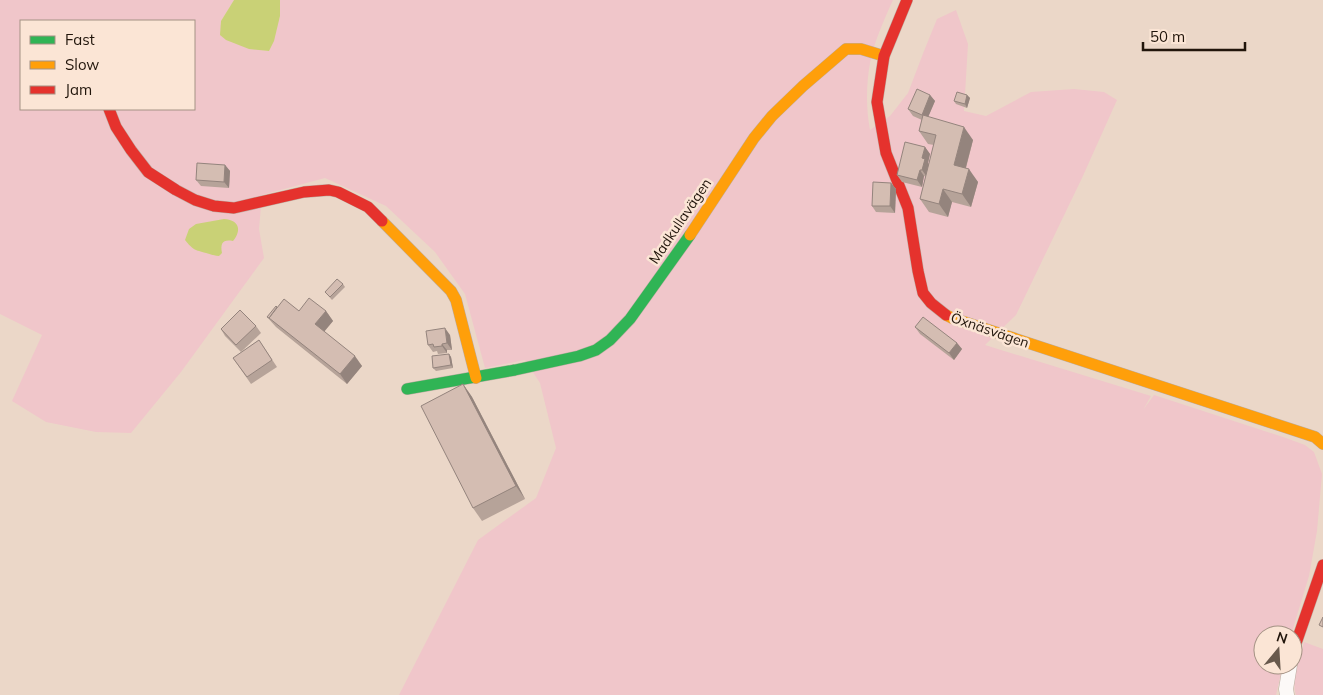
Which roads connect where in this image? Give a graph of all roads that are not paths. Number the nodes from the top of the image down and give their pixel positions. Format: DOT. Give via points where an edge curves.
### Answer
graph roads {
  1 [pos="907,0"];
  2 [pos="884,56"];
  3 [pos="109,110"];
  4 [pos="476,378"];
  5 [pos="407,389"];
  6 [pos="1323,444"];
  7 [pos="1323,565"];
  8 [pos="1302,625"];
  9 [pos="1288,675"];
  10 [pos="1283,693"];
  1 -- 2 [label="street, Öxnäsvägen"];
  2 -- 4 [label="street, Madkullavägen" via="864,48 846,49 778,110 743,152 701,219 630,319 606,344 590,352"];
  2 -- 6 [label="street, Öxnäsvägen" via="877,102 886,153 914,207 918,270 923,293 941,312 1306,434"];
  3 -- 4 [label="street" via="116,127 148,172 195,200 234,208 304,192 329,190 348,196 368,208 438,277 456,300"];
  4 -- 5 [label="street, Madkullavägen"];
  7 -- 8 [label="street"];
  9 -- 10 [label="street"];
}
